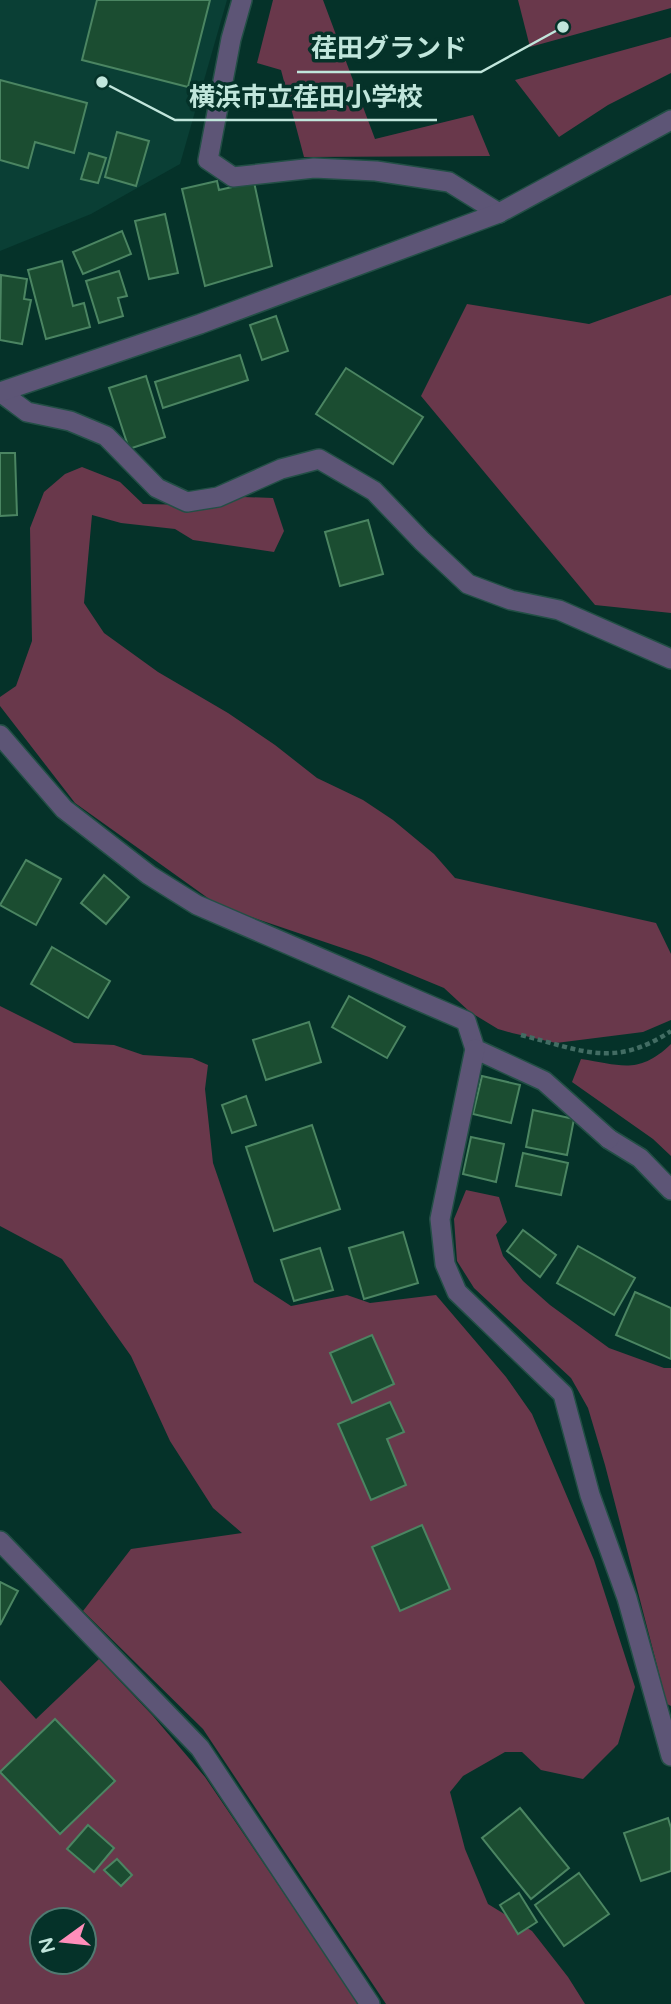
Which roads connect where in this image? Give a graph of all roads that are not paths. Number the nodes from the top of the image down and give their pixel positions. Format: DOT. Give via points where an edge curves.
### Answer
graph roads {
  1 [pos="242,0"];
  2 [pos="671,120"];
  3 [pos="499,212"];
  4 [pos="0,392"];
  5 [pos="671,659"];
  6 [pos="0,735"];
  7 [pos="475,1049"];
  8 [pos="671,1190"];
  9 [pos="0,1541"];
  10 [pos="666,1722"];
  11 [pos="671,1756"];
  12 [pos="370,2004"];
  1 -- 3 [label="street" via="208,160 233,177 314,168 449,182"];
  2 -- 3 [label="street"];
  3 -- 4 [label="street" via="200,324"];
  4 -- 5 [label="street" via="27,412 70,421 106,436 157,488 187,502 218,497 281,469 319,459 374,491 468,584 510,600 559,610"];
  6 -- 7 [label="street" via="64,809 149,875 230,921 466,1021"];
  7 -- 8 [label="street" via="544,1081"];
  7 -- 10 [label="street" via="440,1219 445,1264 457,1292 563,1394 590,1495"];
  9 -- 12 [label="street" via="200,1748"];
  10 -- 11 [label="street"];
}
